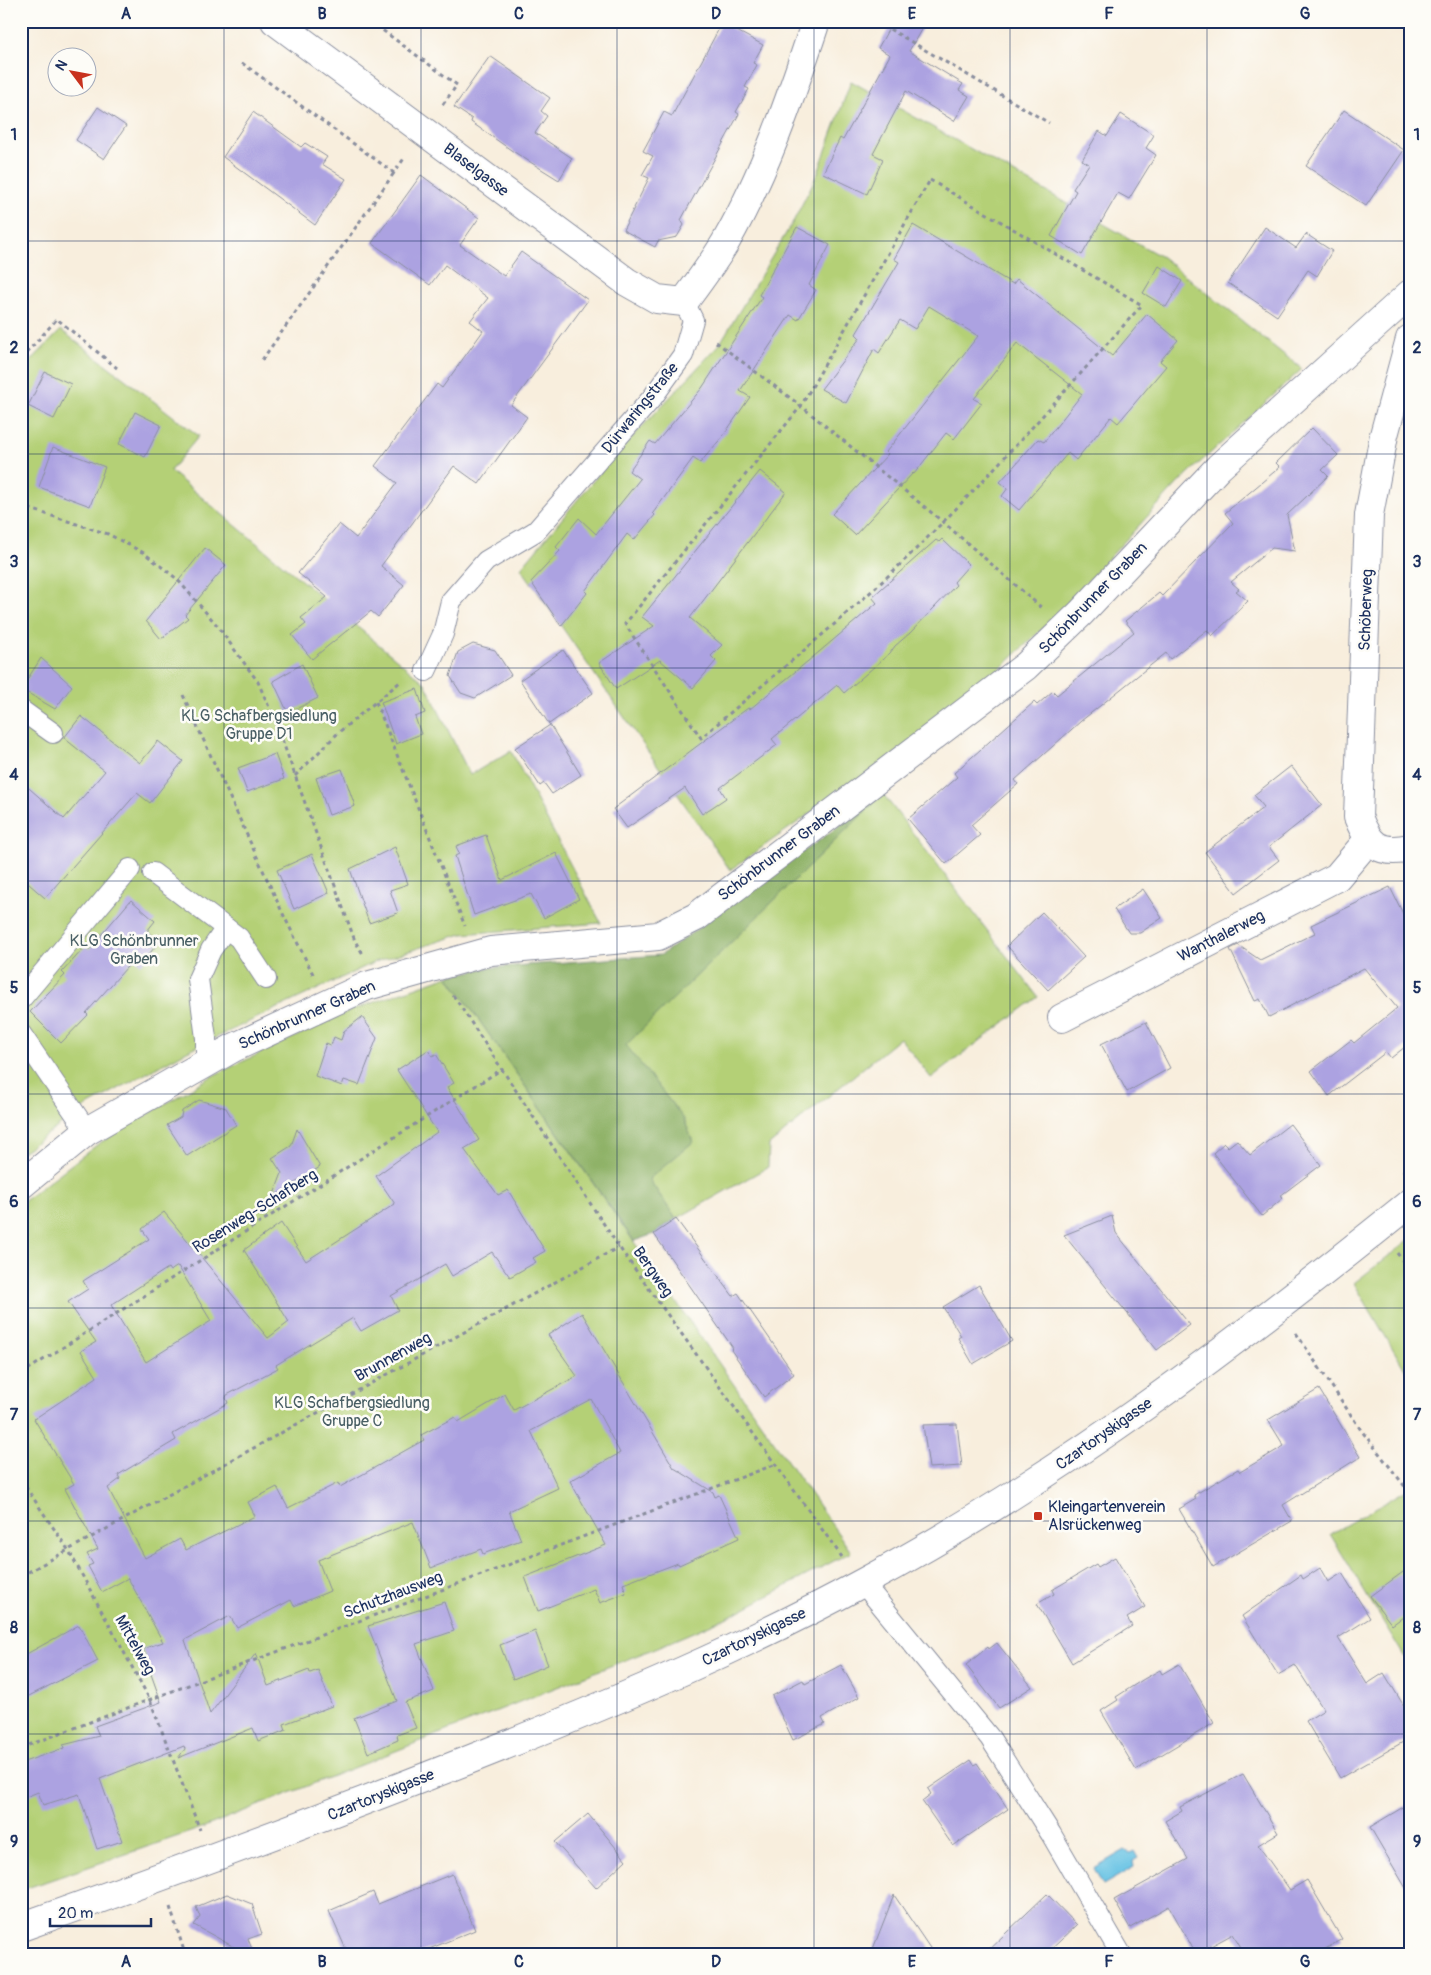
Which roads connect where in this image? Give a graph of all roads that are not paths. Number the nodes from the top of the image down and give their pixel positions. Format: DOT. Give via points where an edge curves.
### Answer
graph roads {
  1 [pos="275,21"];
  2 [pos="816,21"];
  3 [pos="1410,294"];
  4 [pos="684,302"];
  5 [pos="1410,339"];
  6 [pos="426,671"];
  7 [pos="21,710"];
  8 [pos="53,733"];
  9 [pos="1370,839"];
  10 [pos="1410,848"];
  11 [pos="130,869"];
  12 [pos="153,873"];
  13 [pos="226,928"];
  14 [pos="266,979"];
  15 [pos="21,999"];
  16 [pos="1062,1018"];
  17 [pos="21,1034"];
  18 [pos="206,1064"];
  19 [pos="87,1130"];
  20 [pos="21,1185"];
  21 [pos="1410,1203"];
  22 [pos="863,1583"];
  23 [pos="21,1927"];
  24 [pos="1121,1954"];
  1 -- 4 [label="street, Blaselgasse" via="627,282 657,300"];
  2 -- 4 [label="street" via="793,91 758,178 724,244"];
  3 -- 18 [label="street, Schönbrunner Graben" via="1219,467 1081,613 1026,666 696,917 658,936 491,951 380,982 330,1002"];
  4 -- 6 [label="lane, Dürwaringstraße" via="693,320 683,355 652,398 536,531 486,560 451,602 443,634"];
  5 -- 9 [label="street, Schöberweg" via="1384,435 1369,514 1358,817"];
  7 -- 8 [label="lane"];
  9 -- 10 [label="street" via="1378,848 1389,851"];
  9 -- 16 [label="street, Wanthalerweg" via="1337,877"];
  11 -- 15 [label="lane"];
  12 -- 13 [label="lane"];
  13 -- 14 [label="lane" via="239,938"];
  13 -- 18 [label="lane" via="211,950 198,979"];
  17 -- 19 [label="lane"];
  18 -- 19 [label="street, Schönbrunner Graben"];
  19 -- 20 [label="street, Schönbrunner Graben"];
  21 -- 22 [label="street, Czartoryskigasse" via="1221,1352 1095,1442 1017,1493"];
  22 -- 23 [label="street, Czartoryskigasse" via="647,1688 349,1809"];
  22 -- 24 [label="lane" via="990,1738"];
}
